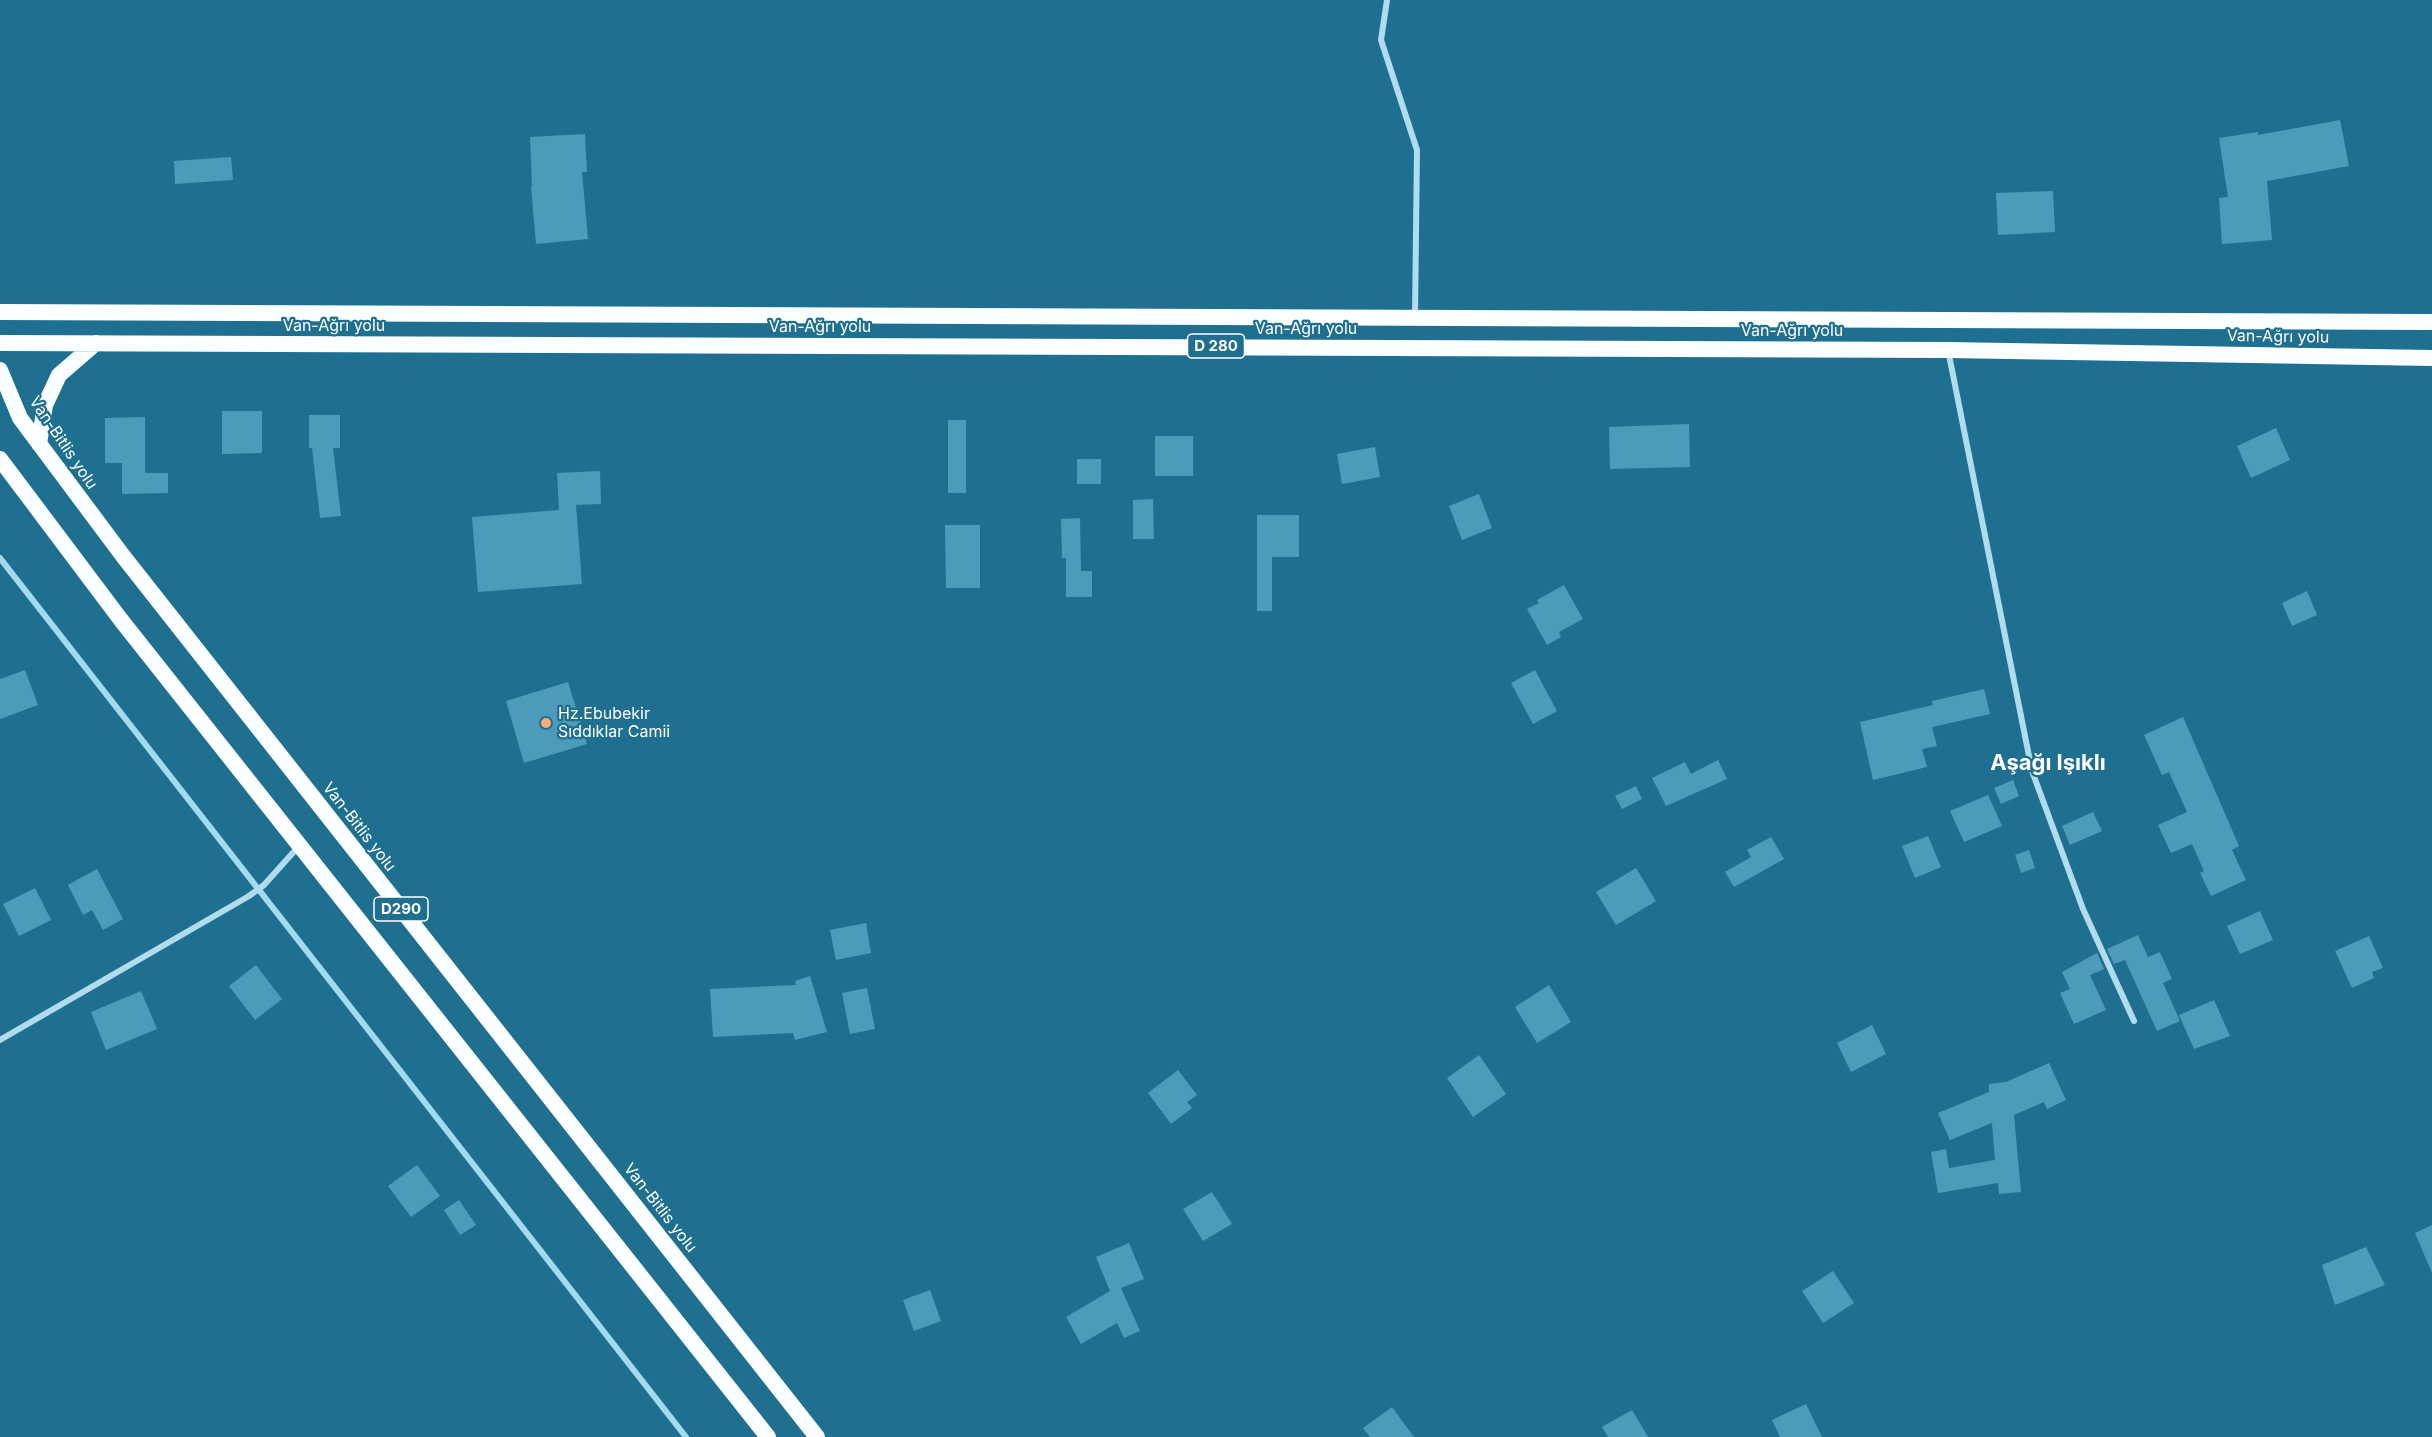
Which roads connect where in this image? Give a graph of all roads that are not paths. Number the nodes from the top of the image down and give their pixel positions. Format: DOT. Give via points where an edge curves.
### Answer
graph roads {
  1 [pos="1387,0"];
  2 [pos="0,312"];
  3 [pos="1415,317"];
  4 [pos="2432,322"];
  5 [pos="0,343"];
  6 [pos="96,343"];
  7 [pos="1948,350"];
  8 [pos="2432,358"];
  9 [pos="0,370"];
  10 [pos="39,444"];
  11 [pos="0,459"];
  12 [pos="299,846"];
  13 [pos="2134,1021"];
  14 [pos="0,1040"];
  15 [pos="768,1437"];
  16 [pos="817,1437"];
  1 -- 3 [label="street" via="1381,40 1417,150"];
  2 -- 3 [label="highway, Van-Ağrı yolu / D 280"];
  3 -- 4 [label="highway, Van-Ağrı yolu / D 280"];
  5 -- 6 [label="highway, Van-Ağrı yolu / D 280"];
  6 -- 7 [label="highway, Van-Ağrı yolu / D 280"];
  6 -- 10 [label="highway" via="59,375 45,405"];
  7 -- 8 [label="highway, Van-Ağrı yolu / D 280"];
  7 -- 13 [label="street" via="2032,771 2083,909"];
  9 -- 10 [label="highway, Van-Bitlis yolu / D290" via="20,418"];
  10 -- 16 [label="highway, Van-Bitlis yolu / D290"];
  11 -- 12 [label="highway, D290"];
  12 -- 14 [label="street" via="249,896"];
  12 -- 15 [label="highway, D290"];
}
